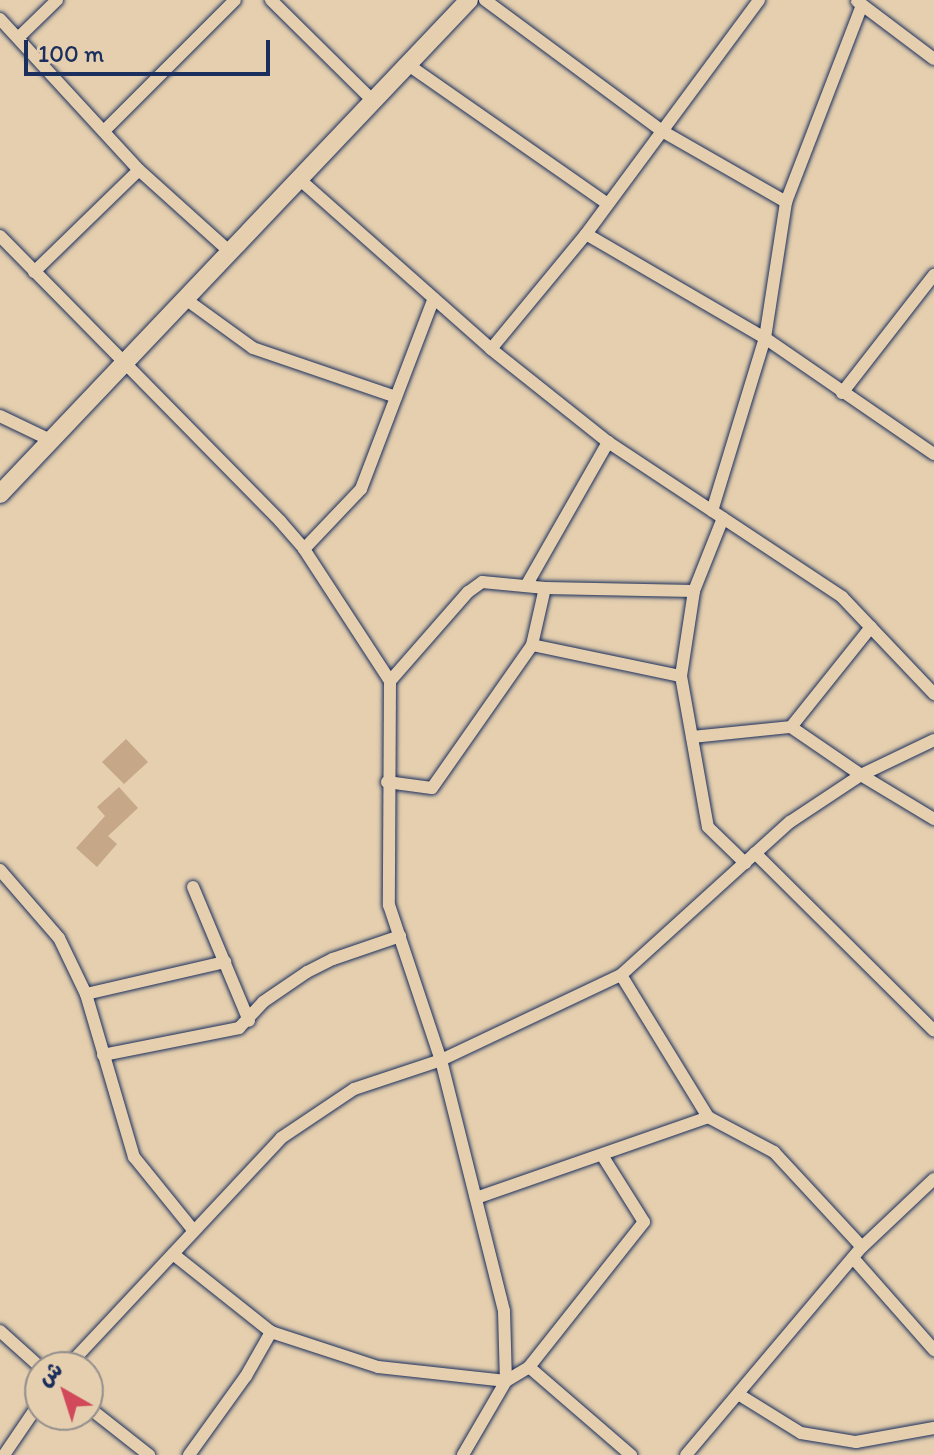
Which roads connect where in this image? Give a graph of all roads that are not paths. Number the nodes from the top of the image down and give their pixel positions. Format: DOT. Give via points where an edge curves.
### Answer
graph roads {
  1 [pos="57,0"];
  2 [pos="235,0"];
  3 [pos="271,0"];
  4 [pos="469,0"];
  5 [pos="485,0"];
  6 [pos="759,0"];
  7 [pos="859,2"];
  8 [pos="0,19"];
  9 [pos="19,37"];
  10 [pos="934,59"];
  11 [pos="407,64"];
  12 [pos="372,100"];
  13 [pos="104,131"];
  14 [pos="662,131"];
  15 [pos="139,170"];
  16 [pos="298,178"];
  17 [pos="786,202"];
  18 [pos="608,204"];
  19 [pos="586,234"];
  20 [pos="0,236"];
  21 [pos="229,251"];
  22 [pos="34,272"];
  23 [pos="934,275"];
  24 [pos="184,298"];
  25 [pos="434,298"];
  26 [pos="765,338"];
  27 [pos="491,349"];
  28 [pos="122,364"];
  29 [pos="842,393"];
  30 [pos="396,397"];
  31 [pos="0,416"];
  32 [pos="50,440"];
  33 [pos="608,442"];
  34 [pos="934,454"];
  35 [pos="0,494"];
  36 [pos="718,514"];
  37 [pos="304,549"];
  38 [pos="526,586"];
  39 [pos="545,588"];
  40 [pos="694,591"];
  41 [pos="871,627"];
  42 [pos="532,645"];
  43 [pos="681,676"];
  44 [pos="390,681"];
  45 [pos="934,694"];
  46 [pos="791,727"];
  47 [pos="692,737"];
  48 [pos="934,740"];
  49 [pos="861,775"];
  50 [pos="387,782"];
  51 [pos="934,819"];
  52 [pos="755,853"];
  53 [pos="745,863"];
  54 [pos="0,870"];
  55 [pos="193,887"];
  56 [pos="400,936"];
  57 [pos="225,962"];
  58 [pos="621,975"];
  59 [pos="86,994"];
  60 [pos="249,1021"];
  61 [pos="934,1031"];
  62 [pos="103,1055"];
  63 [pos="441,1060"];
  64 [pos="708,1117"];
  65 [pos="602,1155"];
  66 [pos="934,1179"];
  67 [pos="476,1198"];
  68 [pos="194,1231"];
  69 [pos="858,1252"];
  70 [pos="173,1254"];
  71 [pos="0,1331"];
  72 [pos="271,1332"];
  73 [pos="934,1350"];
  74 [pos="82,1351"];
  75 [pos="24,1353"];
  76 [pos="529,1367"];
  77 [pos="506,1381"];
  78 [pos="738,1394"];
  79 [pos="104,1420"];
  80 [pos="24,1426"];
  81 [pos="934,1428"];
  82 [pos="4,1455"];
  83 [pos="149,1455"];
  84 [pos="189,1455"];
  85 [pos="463,1455"];
  86 [pos="631,1455"];
  87 [pos="686,1455"];
  1 -- 9 [label="street"];
  2 -- 13 [label="street"];
  3 -- 12 [label="street"];
  4 -- 11 [label="main road"];
  5 -- 14 [label="street"];
  6 -- 14 [label="street"];
  7 -- 10 [label="street"];
  7 -- 17 [label="street"];
  8 -- 9 [label="street"];
  9 -- 13 [label="street"];
  11 -- 12 [label="main road"];
  11 -- 18 [label="street"];
  12 -- 16 [label="main road"];
  13 -- 15 [label="street"];
  14 -- 17 [label="street"];
  14 -- 18 [label="street"];
  15 -- 21 [label="street"];
  15 -- 22 [label="street"];
  16 -- 21 [label="main road"];
  16 -- 25 [label="street"];
  17 -- 26 [label="street"];
  18 -- 19 [label="street"];
  19 -- 26 [label="street"];
  19 -- 27 [label="street"];
  20 -- 22 [label="street"];
  21 -- 24 [label="main road"];
  22 -- 28 [label="street"];
  23 -- 29 [label="street"];
  24 -- 28 [label="main road"];
  24 -- 30 [label="street" via="253,348"];
  25 -- 27 [label="street"];
  25 -- 30 [label="street"];
  26 -- 29 [label="street"];
  26 -- 36 [label="street"];
  27 -- 33 [label="street"];
  28 -- 32 [label="main road"];
  28 -- 37 [label="street"];
  29 -- 34 [label="street"];
  30 -- 37 [label="street" via="361,489"];
  31 -- 32 [label="street"];
  32 -- 35 [label="main road"];
  33 -- 36 [label="street"];
  33 -- 38 [label="street"];
  36 -- 40 [label="street"];
  36 -- 41 [label="street" via="842,597"];
  37 -- 44 [label="street"];
  38 -- 39 [label="street"];
  38 -- 44 [label="street" via="482,582"];
  39 -- 40 [label="street"];
  39 -- 42 [label="street"];
  40 -- 43 [label="street"];
  41 -- 45 [label="street"];
  41 -- 46 [label="street"];
  42 -- 43 [label="street"];
  42 -- 50 [label="street" via="432,788"];
  43 -- 47 [label="street"];
  44 -- 50 [label="street"];
  46 -- 47 [label="street"];
  46 -- 49 [label="street"];
  47 -- 53 [label="street" via="708,827"];
  48 -- 49 [label="street"];
  49 -- 51 [label="street"];
  49 -- 52 [label="street" via="790,822"];
  50 -- 56 [label="street" via="389,905"];
  52 -- 53 [label="street"];
  52 -- 61 [label="street"];
  53 -- 58 [label="street"];
  54 -- 59 [label="street" via="59,938"];
  55 -- 57 [label="street"];
  56 -- 60 [label="street" via="307,972 263,1002"];
  56 -- 63 [label="street"];
  57 -- 59 [label="street"];
  57 -- 60 [label="street"];
  58 -- 63 [label="street"];
  58 -- 64 [label="street"];
  59 -- 62 [label="street"];
  60 -- 62 [label="street" via="218,1035"];
  62 -- 68 [label="street" via="134,1157"];
  63 -- 67 [label="street"];
  63 -- 68 [label="street" via="354,1089 281,1138"];
  64 -- 65 [label="street"];
  64 -- 69 [label="street" via="774,1152"];
  65 -- 67 [label="street"];
  65 -- 76 [label="street" via="644,1222"];
  66 -- 69 [label="street"];
  67 -- 77 [label="street" via="504,1311"];
  68 -- 70 [label="street"];
  69 -- 73 [label="street"];
  69 -- 78 [label="street"];
  70 -- 72 [label="street"];
  70 -- 74 [label="street"];
  71 -- 75 [label="street"];
  72 -- 77 [label="street" via="378,1367"];
  72 -- 84 [label="street"];
  76 -- 77 [label="street"];
  76 -- 86 [label="street"];
  77 -- 85 [label="street"];
  78 -- 81 [label="street" via="801,1433 856,1442"];
  78 -- 87 [label="street"];
  79 -- 83 [label="street"];
  80 -- 82 [label="street"];
}
